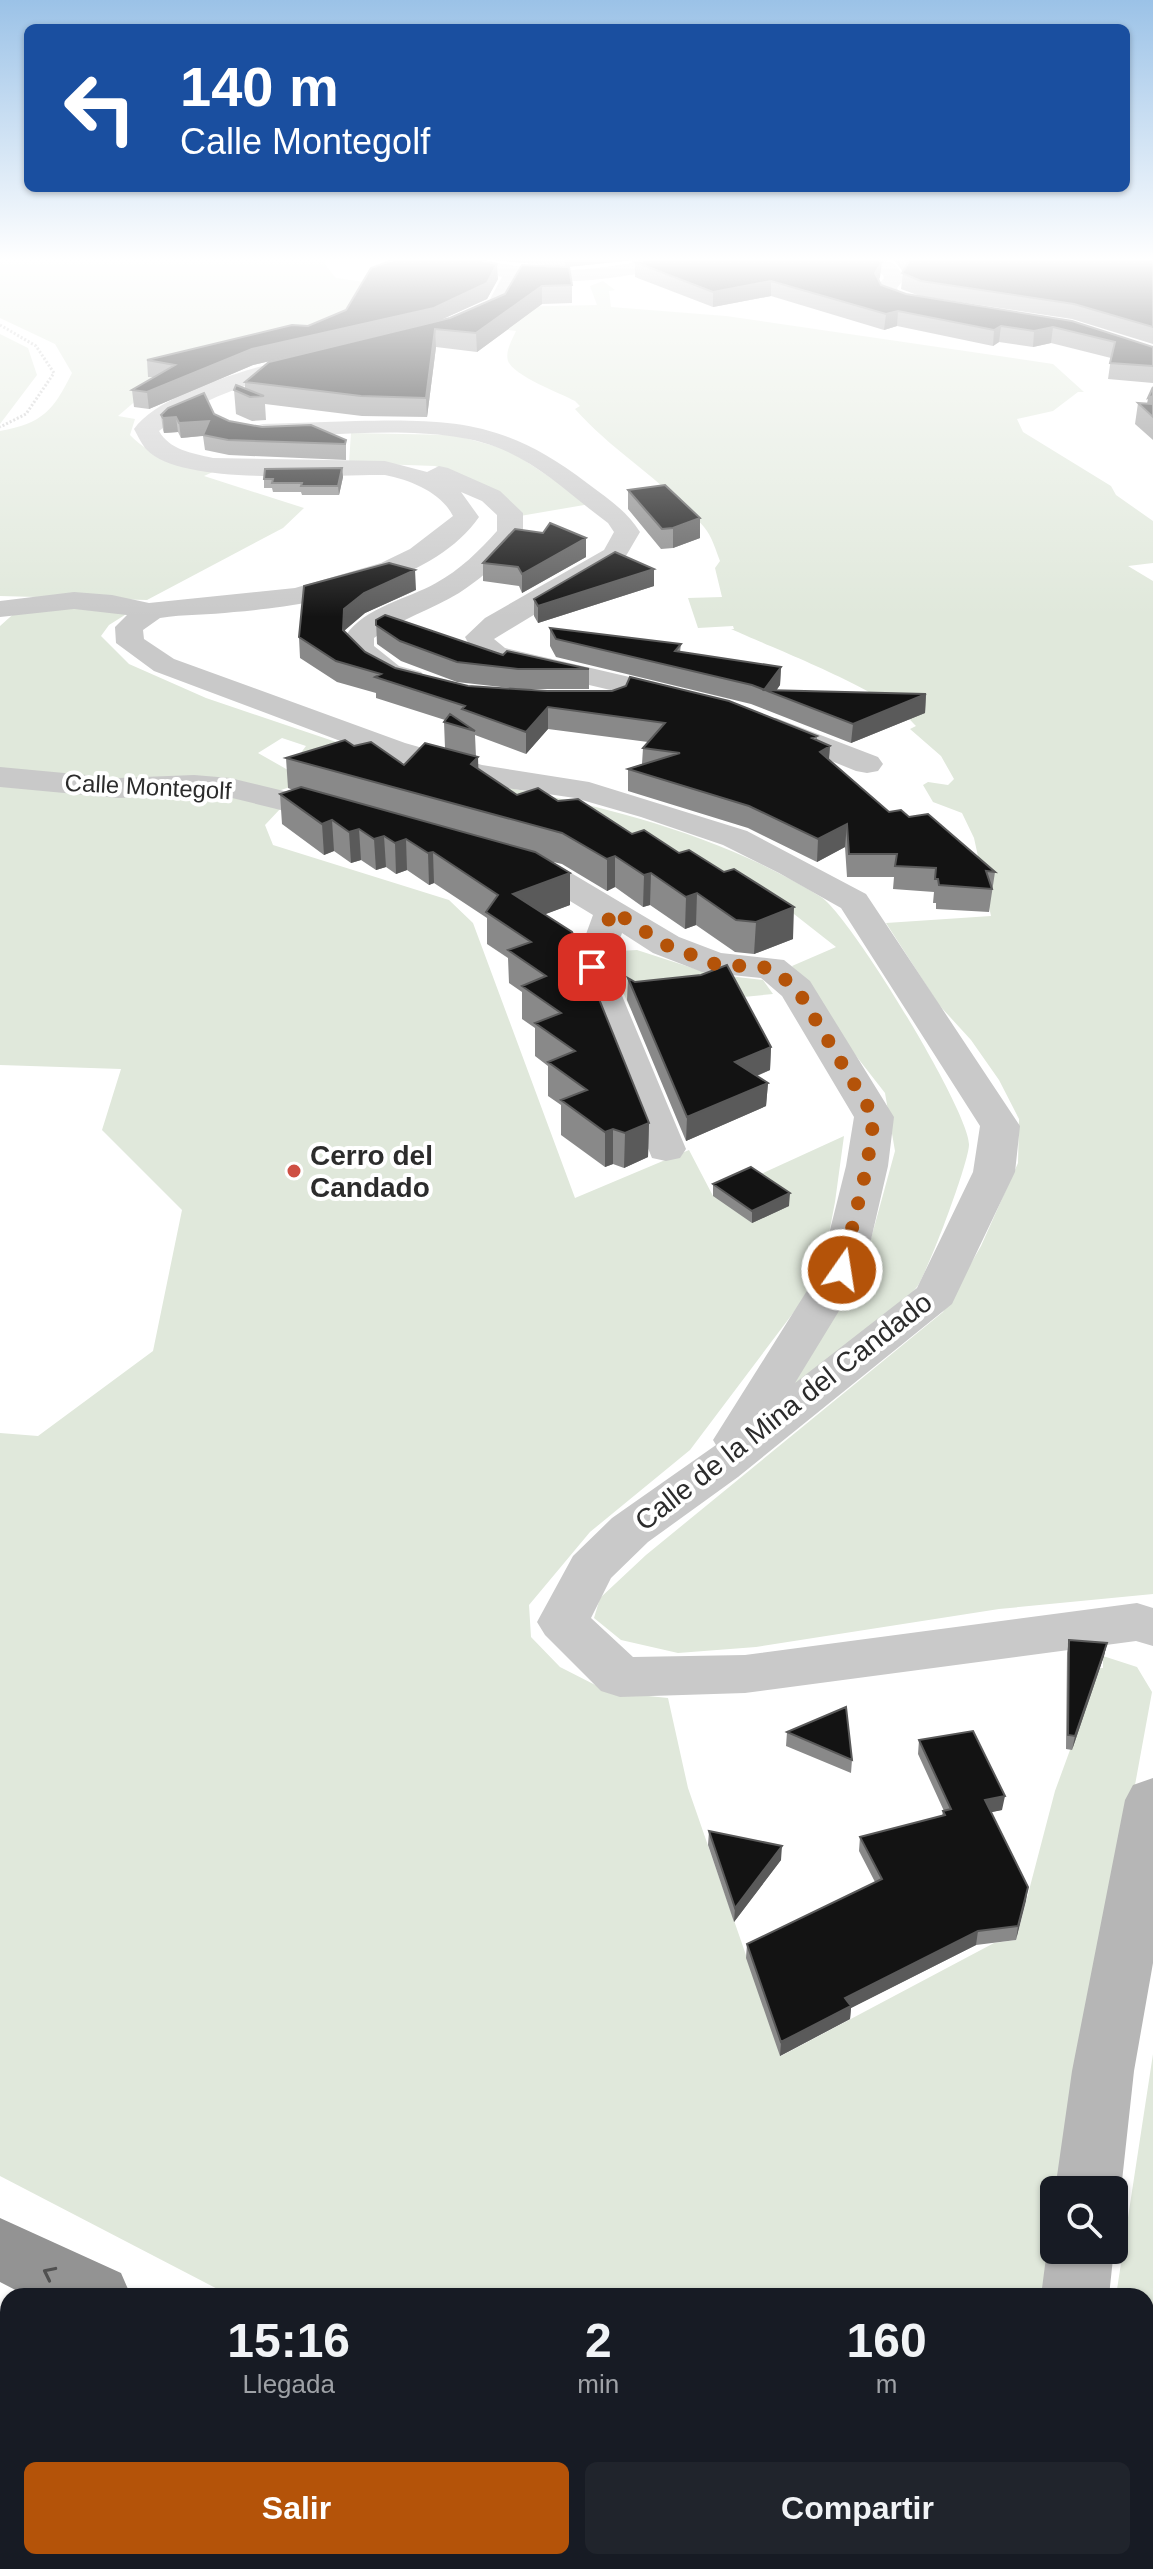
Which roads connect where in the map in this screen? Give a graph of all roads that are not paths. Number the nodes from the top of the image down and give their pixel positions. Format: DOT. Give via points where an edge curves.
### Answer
graph roads {
  1 [pos="253,377"];
  2 [pos="257,377"];
  3 [pos="387,468"];
  4 [pos="0,609"];
  5 [pos="148,612"];
  6 [pos="430,685"];
  7 [pos="662,693"];
  8 [pos="571,701"];
  9 [pos="708,705"];
  10 [pos="752,718"];
  11 [pos="867,764"];
  12 [pos="0,777"];
  13 [pos="376,824"];
  14 [pos="477,853"];
  15 [pos="612,910"];
  16 [pos="666,1149"];
  17 [pos="721,1466"];
  18 [pos="1153,1627"];
  19 [pos="1153,1800"];
  20 [pos="1090,2176"];
  21 [pos="0,2249"];
  22 [pos="1079,2264"];
  23 [pos="80,2288"];
  24 [pos="1076,2288"];
  1 -- 3 [label="street" via="160,415 146,429 147,436 154,447 187,460 229,467"];
  2 -- 7 [label="street" via="220,408 229,422 250,431 421,429 476,434 513,445 618,518 627,532 614,555 479,637 495,654"];
  3 -- 5 [label="street" via="445,492 462,505 466,517 430,547 380,574 240,604"];
  3 -- 6 [label="street" via="427,469 456,478 510,513 510,532 484,562 448,588 360,635 360,649 389,672"];
  4 -- 5 [label="street" via="33,601 92,602 122,603"];
  5 -- 17 [label="street, Calle de la Mina del Candado" via="129,627 130,643 164,665 394,750 479,774 578,789 735,838 854,901 1000,1126 994,1172 936,1295"];
  7 -- 8 [label="street"];
  7 -- 9 [label="street"];
  10 -- 11 [label="street"];
  12 -- 13 [label="street, Calle Montegolf" via="118,788 230,788"];
  14 -- 15 [label="street" via="549,874"];
  15 -- 16 [label="street" via="592,967"];
  15 -- 17 [label="street" via="666,945 715,964 771,968 797,989 874,1117 842,1270"];
  17 -- 18 [label="street, Calle de la Mina del Candado" via="630,1530 591,1568 563,1622 620,1677 745,1674 1137,1622"];
  19 -- 20 [label="street" via="1103,2071"];
  23 -- 21 [label="highway, one-way"];
  22 -- 24 [label="street"];
}
